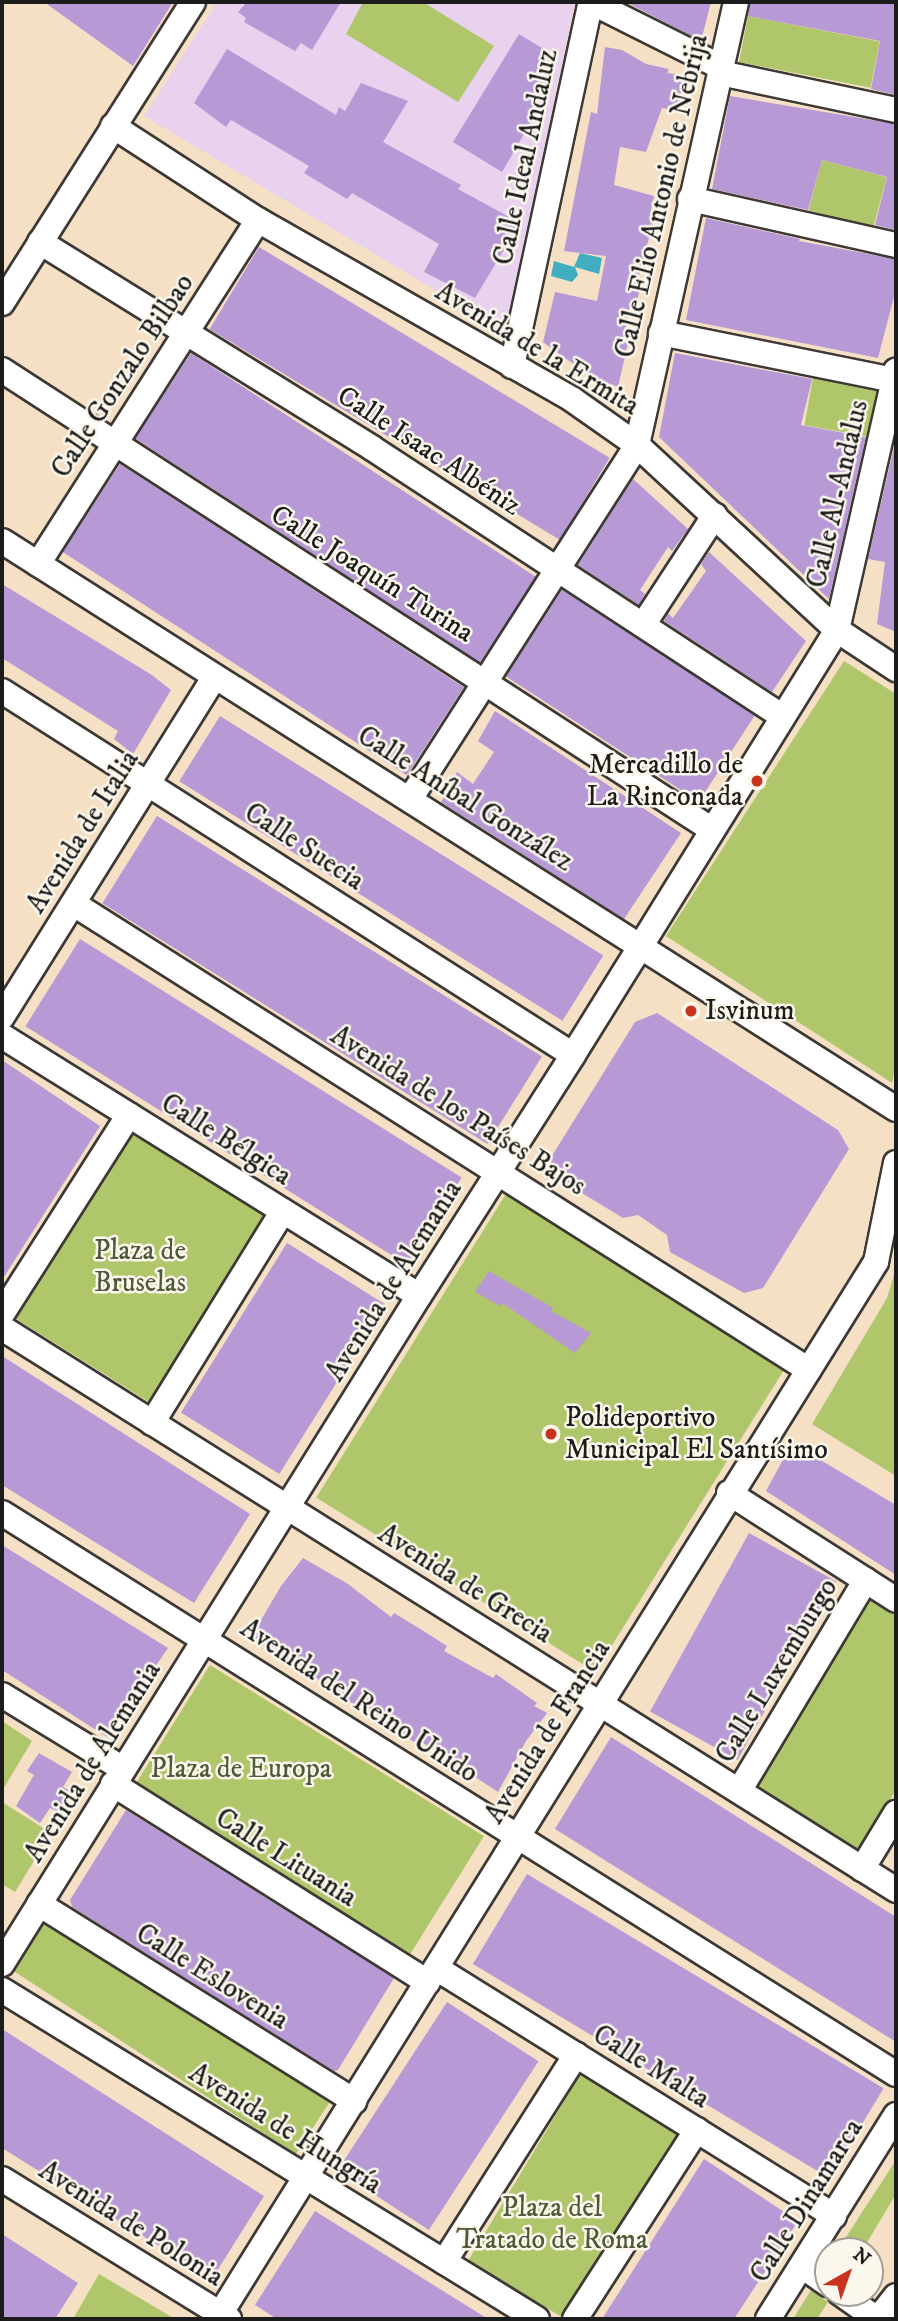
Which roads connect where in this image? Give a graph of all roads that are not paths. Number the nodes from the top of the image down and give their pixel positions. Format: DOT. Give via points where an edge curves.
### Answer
graph roads {
  1 [pos="193,2"];
  2 [pos="591,2"];
  3 [pos="736,2"];
  4 [pos="720,70"];
  5 [pos="896,110"];
  6 [pos="113,126"];
  7 [pos="690,199"];
  8 [pos="258,220"];
  9 [pos="40,242"];
  10 [pos="896,245"];
  11 [pos="2,303"];
  12 [pos="661,333"];
  13 [pos="186,334"];
  14 [pos="512,366"];
  15 [pos="2,370"];
  16 [pos="895,376"];
  17 [pos="115,445"];
  18 [pos="637,445"];
  19 [pos="715,514"];
  20 [pos="2,541"];
  21 [pos="38,564"];
  22 [pos="556,569"];
  23 [pos="643,625"];
  24 [pos="836,630"];
  25 [pos="896,669"];
  26 [pos="214,678"];
  27 [pos="486,681"];
  28 [pos="2,691"];
  29 [pos="782,716"];
  30 [pos="149,783"];
  31 [pos="410,799"];
  32 [pos="711,829"];
  33 [pos="74,904"];
  34 [pos="641,945"];
  35 [pos="2,1017"];
  36 [pos="2,1036"];
  37 [pos="573,1055"];
  38 [pos="896,1109"];
  39 [pos="129,1115"];
  40 [pos="896,1164"];
  41 [pos="498,1172"];
  42 [pos="283,1211"];
  43 [pos="419,1296"];
  44 [pos="2,1314"];
  45 [pos="2,1328"];
  46 [pos="809,1370"];
  47 [pos="152,1423"];
  48 [pos="730,1493"];
  49 [pos="287,1508"];
  50 [pos="2,1513"];
  51 [pos="866,1580"];
  52 [pos="896,1600"];
  53 [pos="207,1639"];
  54 [pos="2,1695"];
  55 [pos="601,1705"];
  56 [pos="118,1777"];
  57 [pos="739,1791"];
  58 [pos="896,1813"];
  59 [pos="517,1837"];
  60 [pos="862,1869"];
  61 [pos="896,1890"];
  62 [pos="39,1904"];
  63 [pos="2,1964"];
  64 [pos="432,1975"];
  65 [pos="2,1990"];
  66 [pos="576,2055"];
  67 [pos="896,2074"];
  68 [pos="354,2101"];
  69 [pos="896,2115"];
  70 [pos="696,2130"];
  71 [pos="306,2177"];
  72 [pos="2,2179"];
  73 [pos="834,2216"];
  74 [pos="444,2262"];
  75 [pos="802,2266"];
  76 [pos="814,2274"];
  77 [pos="896,2296"];
  78 [pos="860,2307"];
  79 [pos="222,2317"];
  80 [pos="537,2319"];
  81 [pos="575,2319"];
  82 [pos="768,2319"];
  83 [pos="877,2319"];
  1 -- 6 [label="street"];
  2 -- 4 [label="street"];
  2 -- 14 [label="street, Calle Ideal Andaluz"];
  3 -- 4 [label="street, Calle Elio Antonio de Nebrija"];
  4 -- 5 [label="street"];
  4 -- 7 [label="street, Calle Elio Antonio de Nebrija"];
  6 -- 8 [label="street, Avenida de la Ermita"];
  6 -- 9 [label="street"];
  7 -- 10 [label="street"];
  7 -- 12 [label="street, Calle Elio Antonio de Nebrija"];
  8 -- 13 [label="street, Calle Gonzalo Bilbao"];
  8 -- 14 [label="street, Avenida de la Ermita"];
  9 -- 11 [label="street"];
  9 -- 13 [label="street, Calle Isaac Albéniz"];
  12 -- 16 [label="street"];
  12 -- 18 [label="street, Calle Elio Antonio de Nebrija"];
  13 -- 17 [label="street, Calle Gonzalo Bilbao"];
  13 -- 22 [label="street, Calle Isaac Albéniz"];
  14 -- 18 [label="street, Avenida de la Ermita" via="573,400"];
  15 -- 17 [label="street, Calle Joaquín Turina"];
  16 -- 24 [label="street, Calle Al-Andalus"];
  17 -- 21 [label="street, Calle Gonzalo Bilbao"];
  17 -- 27 [label="street, Calle Joaquín Turina"];
  18 -- 19 [label="street, Avenida de la Ermita"];
  18 -- 22 [label="street"];
  19 -- 23 [label="street"];
  19 -- 24 [label="street, Avenida de la Ermita"];
  20 -- 21 [label="street, Calle Aníbal González"];
  21 -- 26 [label="street, Calle Aníbal González"];
  22 -- 23 [label="street, Calle Isaac Albéniz"];
  22 -- 27 [label="street"];
  23 -- 29 [label="street, Calle Isaac Albéniz"];
  24 -- 25 [label="street, Avenida de la Ermita"];
  24 -- 29 [label="street, Avenida de Alemania"];
  26 -- 30 [label="street, Avenida de Italia"];
  26 -- 31 [label="street, Calle Aníbal González"];
  27 -- 31 [label="street"];
  27 -- 32 [label="street, Calle Joaquín Turina"];
  28 -- 30 [label="street, Calle Suecia"];
  29 -- 32 [label="street, Avenida de Alemania"];
  30 -- 33 [label="street, Avenida de Italia"];
  30 -- 37 [label="street, Calle Suecia"];
  31 -- 34 [label="street, Calle Aníbal González"];
  32 -- 34 [label="street, Avenida de Alemania"];
  33 -- 35 [label="street, Avenida de Italia"];
  33 -- 41 [label="street, Avenida de los Países Bajos"];
  34 -- 37 [label="street, Avenida de Alemania"];
  34 -- 38 [label="street, Calle Aníbal González"];
  36 -- 39 [label="street, Calle Bélgica"];
  37 -- 41 [label="street, Avenida de Alemania"];
  39 -- 42 [label="street, Calle Bélgica"];
  39 -- 44 [label="street"];
  40 -- 46 [label="street, Avenida de Francia" via="876,1262"];
  41 -- 43 [label="street, Avenida de Alemania"];
  41 -- 46 [label="street, Avenida de los Países Bajos"];
  42 -- 43 [label="street, Calle Bélgica"];
  42 -- 47 [label="street"];
  43 -- 49 [label="street, Avenida de Alemania"];
  45 -- 47 [label="street, Avenida de Grecia"];
  46 -- 48 [label="street, Avenida de Francia"];
  47 -- 49 [label="street, Avenida de Grecia"];
  48 -- 51 [label="street"];
  48 -- 55 [label="street, Avenida de Francia"];
  49 -- 53 [label="street, Avenida de Alemania"];
  49 -- 55 [label="street, Avenida de Grecia"];
  50 -- 53 [label="street, Avenida del Reino Unido"];
  51 -- 52 [label="street"];
  51 -- 57 [label="street, Calle Luxemburgo"];
  53 -- 56 [label="street, Avenida de Alemania"];
  53 -- 59 [label="street, Avenida del Reino Unido"];
  54 -- 56 [label="street, Calle Lituania"];
  55 -- 57 [label="street, Avenida de Grecia"];
  55 -- 59 [label="street, Avenida de Francia"];
  56 -- 62 [label="street, Avenida de Alemania"];
  56 -- 64 [label="street, Calle Lituania"];
  57 -- 60 [label="street, Avenida de Grecia"];
  58 -- 60 [label="street"];
  59 -- 64 [label="street, Avenida de Francia"];
  59 -- 67 [label="street, Avenida del Reino Unido"];
  60 -- 61 [label="street, Avenida de Grecia"];
  62 -- 63 [label="street, Avenida de Alemania"];
  62 -- 68 [label="street, Calle Eslovenia"];
  64 -- 66 [label="street, Calle Malta"];
  64 -- 68 [label="street, Avenida de Francia"];
  65 -- 71 [label="street, Avenida de Hungría"];
  66 -- 70 [label="street, Calle Malta"];
  66 -- 74 [label="street"];
  68 -- 71 [label="street, Avenida de Francia"];
  69 -- 73 [label="street, Calle Dinamarca"];
  70 -- 73 [label="street, Calle Malta"];
  70 -- 81 [label="street"];
  71 -- 74 [label="street, Avenida de Hungría"];
  71 -- 79 [label="street, Avenida de Francia"];
  72 -- 79 [label="street, Avenida de Polonia"];
  73 -- 75 [label="street, Calle Dinamarca"];
  74 -- 80 [label="street, Avenida de Hungría"];
  75 -- 76 [label="street"];
  75 -- 82 [label="street, Calle Dinamarca"];
  77 -- 83 [label="street"];
  78 -- 83 [label="street"];
}
